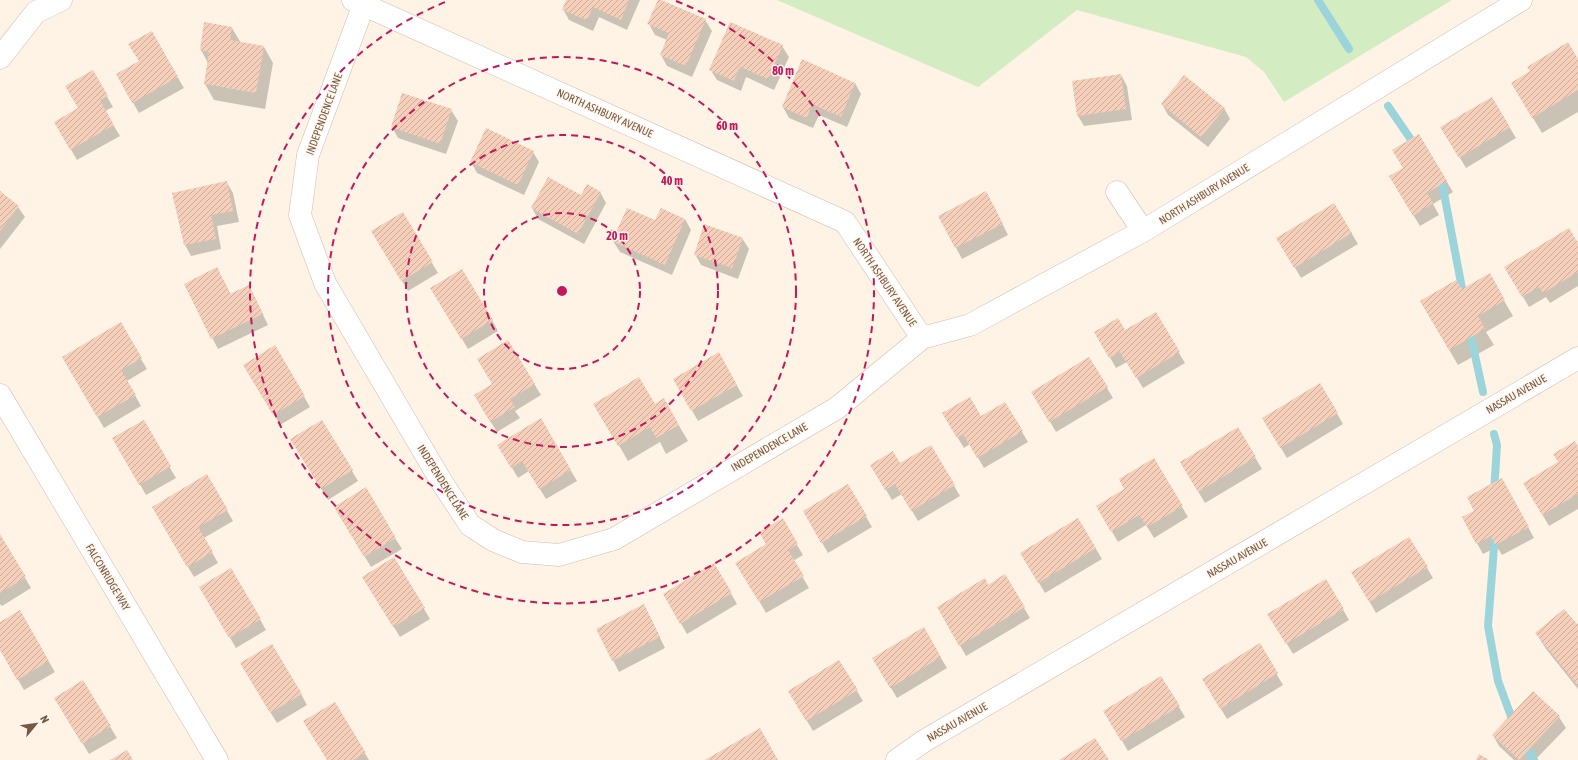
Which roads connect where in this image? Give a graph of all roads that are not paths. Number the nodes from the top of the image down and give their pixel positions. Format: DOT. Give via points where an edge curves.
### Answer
graph roads {
  1 [pos="61,0"];
  2 [pos="1521,0"];
  3 [pos="358,2"];
  4 [pos="0,58"];
  5 [pos="1117,192"];
  6 [pos="1143,231"];
  7 [pos="922,338"];
  8 [pos="1578,358"];
  9 [pos="0,395"];
  10 [pos="217,760"];
  11 [pos="897,760"];
  1 -- 4 [label="street" via="36,12"];
  2 -- 6 [label="street, NORTH ASHBURY AVENUE"];
  3 -- 7 [label="street, NORTH ASHBURY AVENUE" via="845,222"];
  3 -- 7 [label="street, INDEPENDENCE LANE" via="308,155 300,215 325,282 441,481 470,525 493,540 522,552 559,555 614,539 837,408"];
  5 -- 6 [label="street"];
  6 -- 7 [label="street, NORTH ASHBURY AVENUE" via="970,325"];
  8 -- 11 [label="street, NASSAU AVENUE" via="924,741"];
  9 -- 10 [label="street, FALCONRIDGE WAY"];
}
